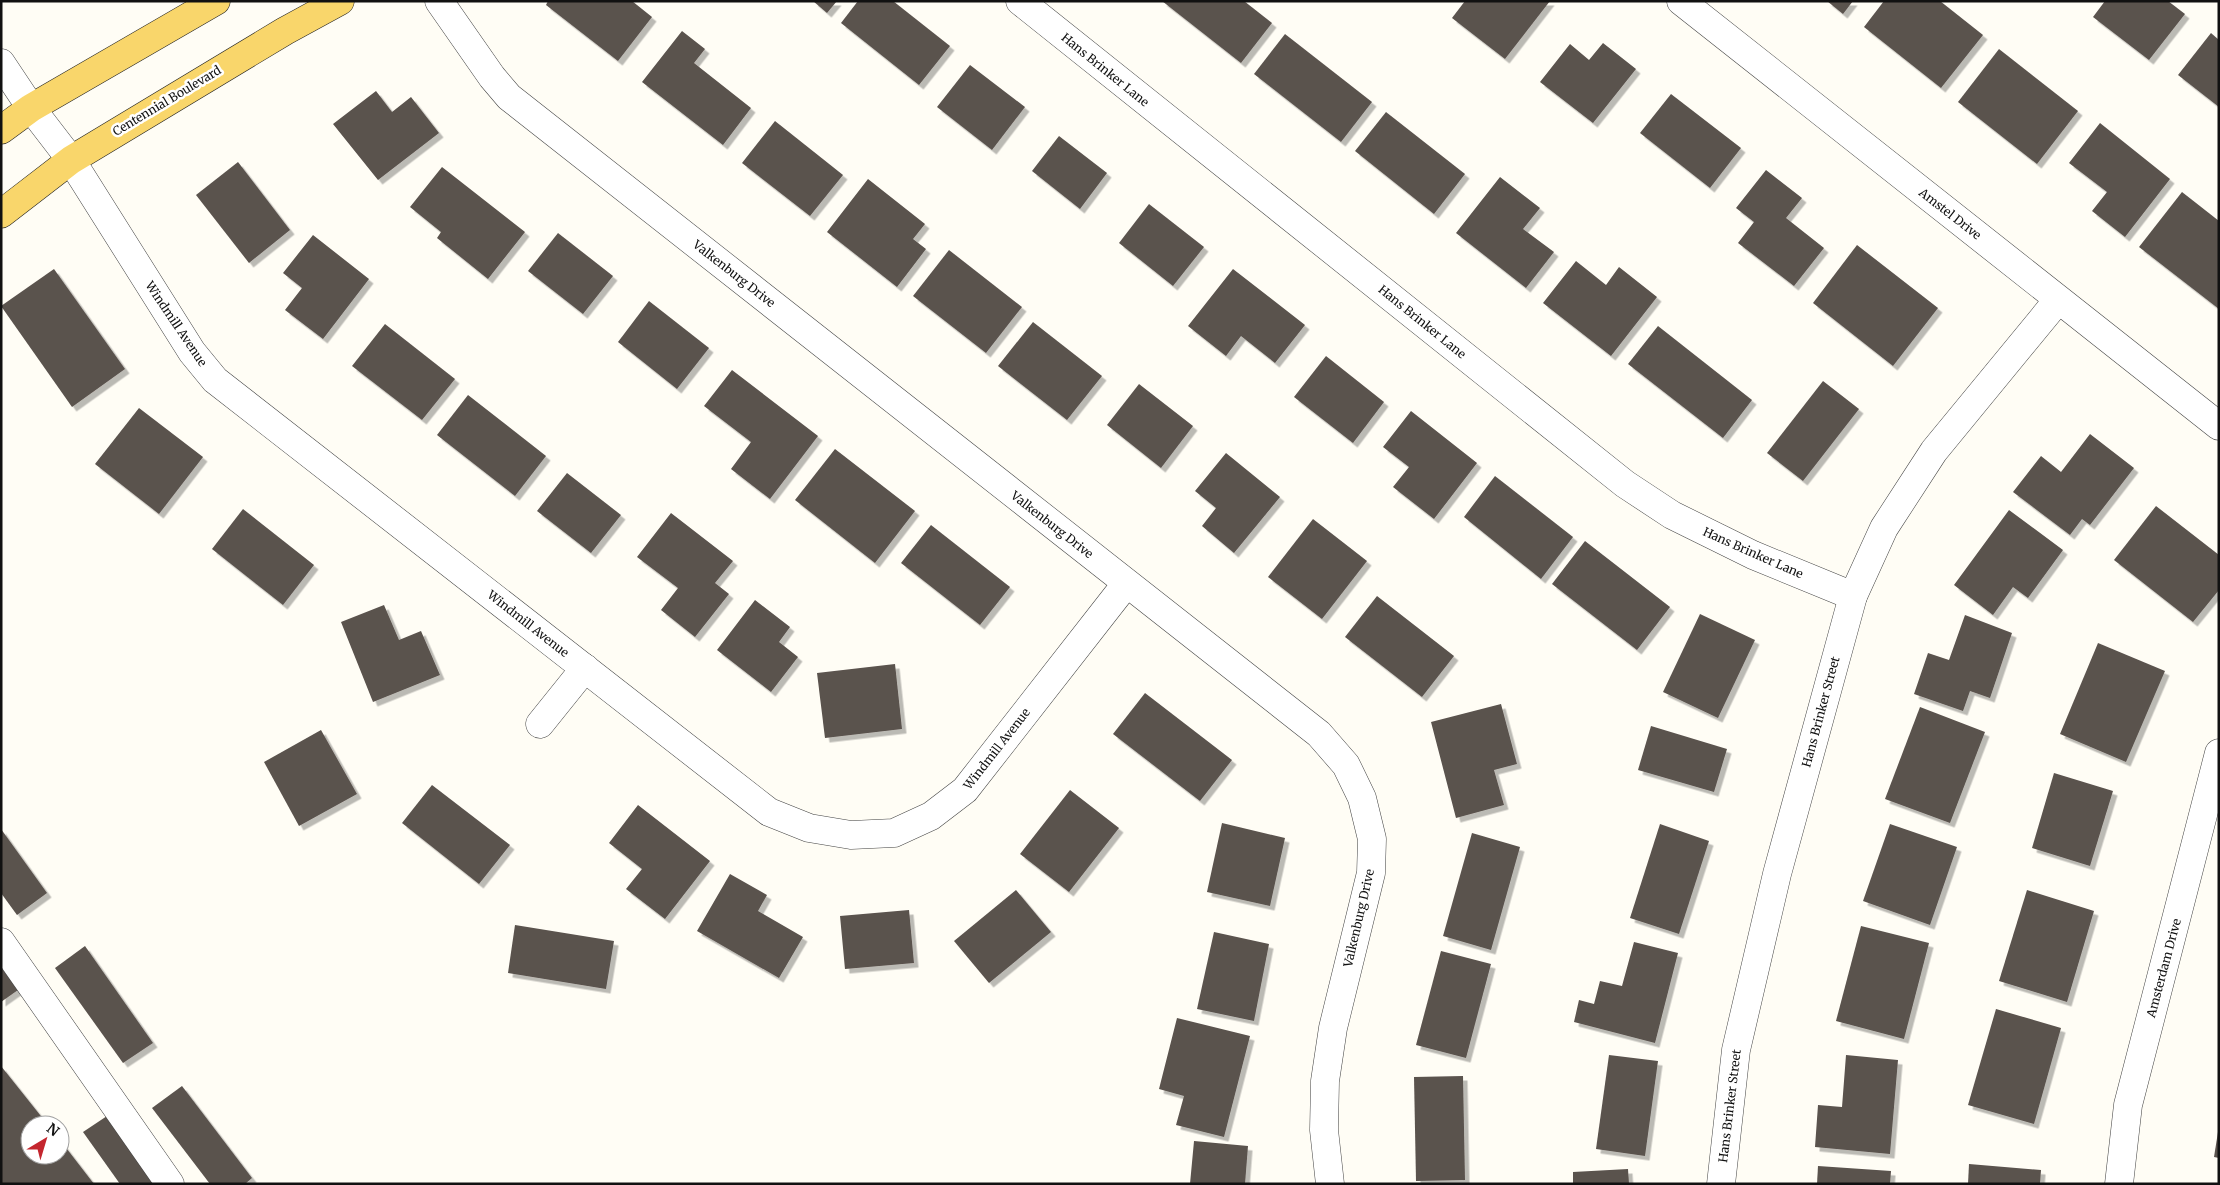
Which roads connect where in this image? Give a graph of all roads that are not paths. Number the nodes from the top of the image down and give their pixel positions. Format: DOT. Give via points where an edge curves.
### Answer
graph roads {
  1 [pos="216,1"];
  2 [pos="340,1"];
  3 [pos="439,1"];
  4 [pos="1020,1"];
  5 [pos="1681,1"];
  6 [pos="1,63"];
  7 [pos="31,108"];
  8 [pos="1,130"];
  9 [pos="71,160"];
  10 [pos="1,214"];
  11 [pos="2058,300"];
  12 [pos="2219,426"];
  13 [pos="1126,584"];
  14 [pos="1853,596"];
  15 [pos="585,668"];
  16 [pos="540,724"];
  17 [pos="2219,753"];
  18 [pos="1,942"];
  19 [pos="170,1184"];
  20 [pos="1330,1184"];
  21 [pos="1721,1184"];
  22 [pos="2119,1184"];
  1 -- 7 [label="main road"];
  2 -- 9 [label="main road, Centennial Boulevard"];
  3 -- 13 [label="street, Valkenburg Drive" via="509,97"];
  4 -- 14 [label="street, Hans Brinker Lane" via="1625,484 1696,527 1753,555"];
  5 -- 11 [label="street, Amstel Drive"];
  6 -- 7 [label="street, Windmill Avenue"];
  7 -- 8 [label="main road"];
  7 -- 9 [label="street, Windmill Avenue"];
  9 -- 10 [label="main road, Centennial Boulevard"];
  9 -- 15 [label="street, Windmill Avenue" via="192,352 215,380"];
  11 -- 12 [label="street, Amstel Drive"];
  11 -- 14 [label="street, Hans Brinker Street" via="1934,451 1884,528"];
  13 -- 15 [label="street, Windmill Avenue" via="965,790 931,816 894,833 851,836 809,828 769,812"];
  13 -- 20 [label="street, Valkenburg Drive" via="1319,734 1346,765 1362,798 1372,839 1371,873 1333,1028 1325,1081 1324,1130"];
  14 -- 21 [label="street, Hans Brinker Street" via="1777,874 1736,1050"];
  15 -- 16 [label="street"];
  17 -- 22 [label="street, Amsterdam Drive" via="2128,1105"];
  18 -- 19 [label="street"];
}
